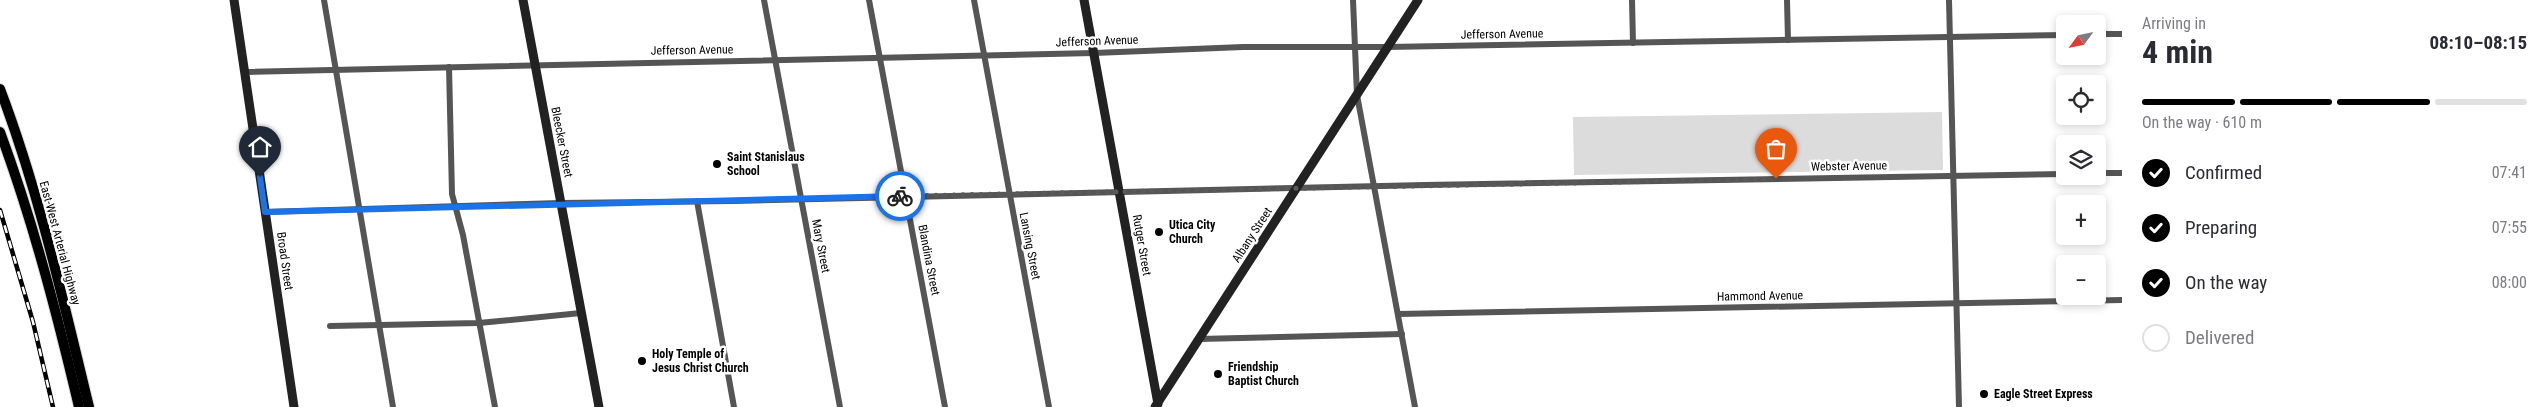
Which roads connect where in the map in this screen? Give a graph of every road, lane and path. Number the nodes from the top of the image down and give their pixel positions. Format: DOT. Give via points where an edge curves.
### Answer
graph roads {
  1 [pos="234,0"];
  2 [pos="324,0"];
  3 [pos="523,0"];
  4 [pos="764,0"];
  5 [pos="869,0"];
  6 [pos="974,0"];
  7 [pos="1084,0"];
  8 [pos="1353,0"];
  9 [pos="1418,0"];
  10 [pos="1632,0"];
  11 [pos="1787,0"];
  12 [pos="1949,0"];
  13 [pos="2106,34"];
  14 [pos="2122,34"];
  15 [pos="2056,35"];
  16 [pos="1950,37"];
  17 [pos="1788,40"];
  18 [pos="1633,42"];
  19 [pos="1354,47"];
  20 [pos="1388,47"];
  21 [pos="1094,53"];
  22 [pos="984,56"];
  23 [pos="880,58"];
  24 [pos="775,60"];
  25 [pos="534,65"];
  26 [pos="449,67"];
  27 [pos="336,70"];
  28 [pos="245,72"];
  29 [pos="0,89"];
  30 [pos="1357,95"];
  31 [pos="0,132"];
  32 [pos="2106,173"];
  33 [pos="2122,173"];
  34 [pos="2056,174"];
  35 [pos="1953,176"];
  36 [pos="1374,188"];
  37 [pos="1296,189"];
  38 [pos="1119,192"];
  39 [pos="1009,194"];
  40 [pos="905,196"];
  41 [pos="801,199"];
  42 [pos="697,201"];
  43 [pos="560,203"];
  44 [pos="455,207"];
  45 [pos="359,210"];
  46 [pos="265,212"];
  47 [pos="2122,300"];
  48 [pos="1956,303"];
  49 [pos="581,313"];
  50 [pos="1398,314"];
  51 [pos="479,323"];
  52 [pos="330,326"];
  53 [pos="378,326"];
  54 [pos="1402,334"];
  55 [pos="1199,339"];
  56 [pos="1157,406"];
  57 [pos="79,407"];
  58 [pos="89,407"];
  59 [pos="294,407"];
  60 [pos="393,407"];
  61 [pos="494,407"];
  62 [pos="599,407"];
  63 [pos="734,407"];
  64 [pos="840,407"];
  65 [pos="945,407"];
  66 [pos="1049,407"];
  67 [pos="1415,407"];
  68 [pos="1958,407"];
  1 -- 28 [label="street, Broad Street"];
  2 -- 27 [label="street"];
  3 -- 25 [label="street, Bleecker Street"];
  4 -- 24 [label="street, Mary Street"];
  5 -- 23 [label="street, Blandina Street"];
  6 -- 22 [label="street, Lansing Street"];
  7 -- 21 [label="street, Rutger Street"];
  8 -- 19 [label="street"];
  9 -- 20 [label="street, Albany Street"];
  10 -- 18 [label="street"];
  11 -- 17 [label="street"];
  12 -- 16 [label="street"];
  13 -- 14 [label="street"];
  15 -- 16 [label="street, Jefferson Avenue"];
  16 -- 17 [label="street, Jefferson Avenue"];
  16 -- 35 [label="street"];
  17 -- 18 [label="street, Jefferson Avenue"];
  18 -- 20 [label="street, Jefferson Avenue"];
  19 -- 20 [label="street, Jefferson Avenue"];
  19 -- 21 [label="street, Jefferson Avenue" via="1243,47"];
  19 -- 30 [label="street"];
  20 -- 30 [label="street, Albany Street"];
  21 -- 22 [label="street, Jefferson Avenue"];
  21 -- 38 [label="street, Rutger Street"];
  22 -- 23 [label="street, Jefferson Avenue"];
  22 -- 39 [label="street, Lansing Street"];
  23 -- 24 [label="street, Jefferson Avenue"];
  23 -- 40 [label="street, Blandina Street"];
  24 -- 25 [label="street, Jefferson Avenue"];
  24 -- 41 [label="street, Mary Street"];
  25 -- 26 [label="street, Jefferson Avenue"];
  25 -- 43 [label="street, Bleecker Street"];
  26 -- 27 [label="street, Jefferson Avenue"];
  26 -- 44 [label="street"];
  27 -- 28 [label="street, Jefferson Avenue"];
  27 -- 45 [label="street"];
  28 -- 46 [label="street, Broad Street"];
  29 -- 58 [label="main road, East-West Arterial Highway" via="47,237"];
  30 -- 36 [label="street"];
  30 -- 37 [label="street, Albany Street"];
  31 -- 57 [label="main road, East-West Arterial Highway" via="48,282"];
  32 -- 33 [label="street"];
  34 -- 35 [label="street, Webster Avenue"];
  35 -- 36 [label="street, Webster Avenue"];
  35 -- 48 [label="street"];
  36 -- 37 [label="street, Webster Avenue"];
  36 -- 50 [label="street"];
  37 -- 38 [label="street, Webster Avenue"];
  37 -- 55 [label="street, Albany Street"];
  38 -- 39 [label="street, Webster Avenue"];
  38 -- 56 [label="street, Rutger Street"];
  39 -- 40 [label="street, Webster Avenue"];
  39 -- 66 [label="street, Lansing Street"];
  40 -- 41 [label="street, Webster Avenue"];
  40 -- 65 [label="street, Blandina Street"];
  41 -- 42 [label="street, Webster Avenue"];
  41 -- 64 [label="street, Mary Street"];
  42 -- 43 [label="street, Webster Avenue"];
  42 -- 63 [label="street"];
  43 -- 44 [label="street, Webster Avenue"];
  43 -- 49 [label="street, Bleecker Street"];
  44 -- 45 [label="street, Webster Avenue"];
  44 -- 51 [label="street"];
  45 -- 46 [label="street, Webster Avenue"];
  45 -- 53 [label="street"];
  46 -- 59 [label="street, Broad Street"];
  47 -- 48 [label="street, Hammond Avenue"];
  48 -- 50 [label="street, Hammond Avenue"];
  48 -- 68 [label="street"];
  49 -- 51 [label="street"];
  49 -- 62 [label="street, Bleecker Street"];
  50 -- 54 [label="street"];
  51 -- 53 [label="street"];
  51 -- 61 [label="street"];
  52 -- 53 [label="street"];
  53 -- 60 [label="street"];
  54 -- 55 [label="street"];
  54 -- 67 [label="street"];
  55 -- 56 [label="street, Albany Street"];
}
